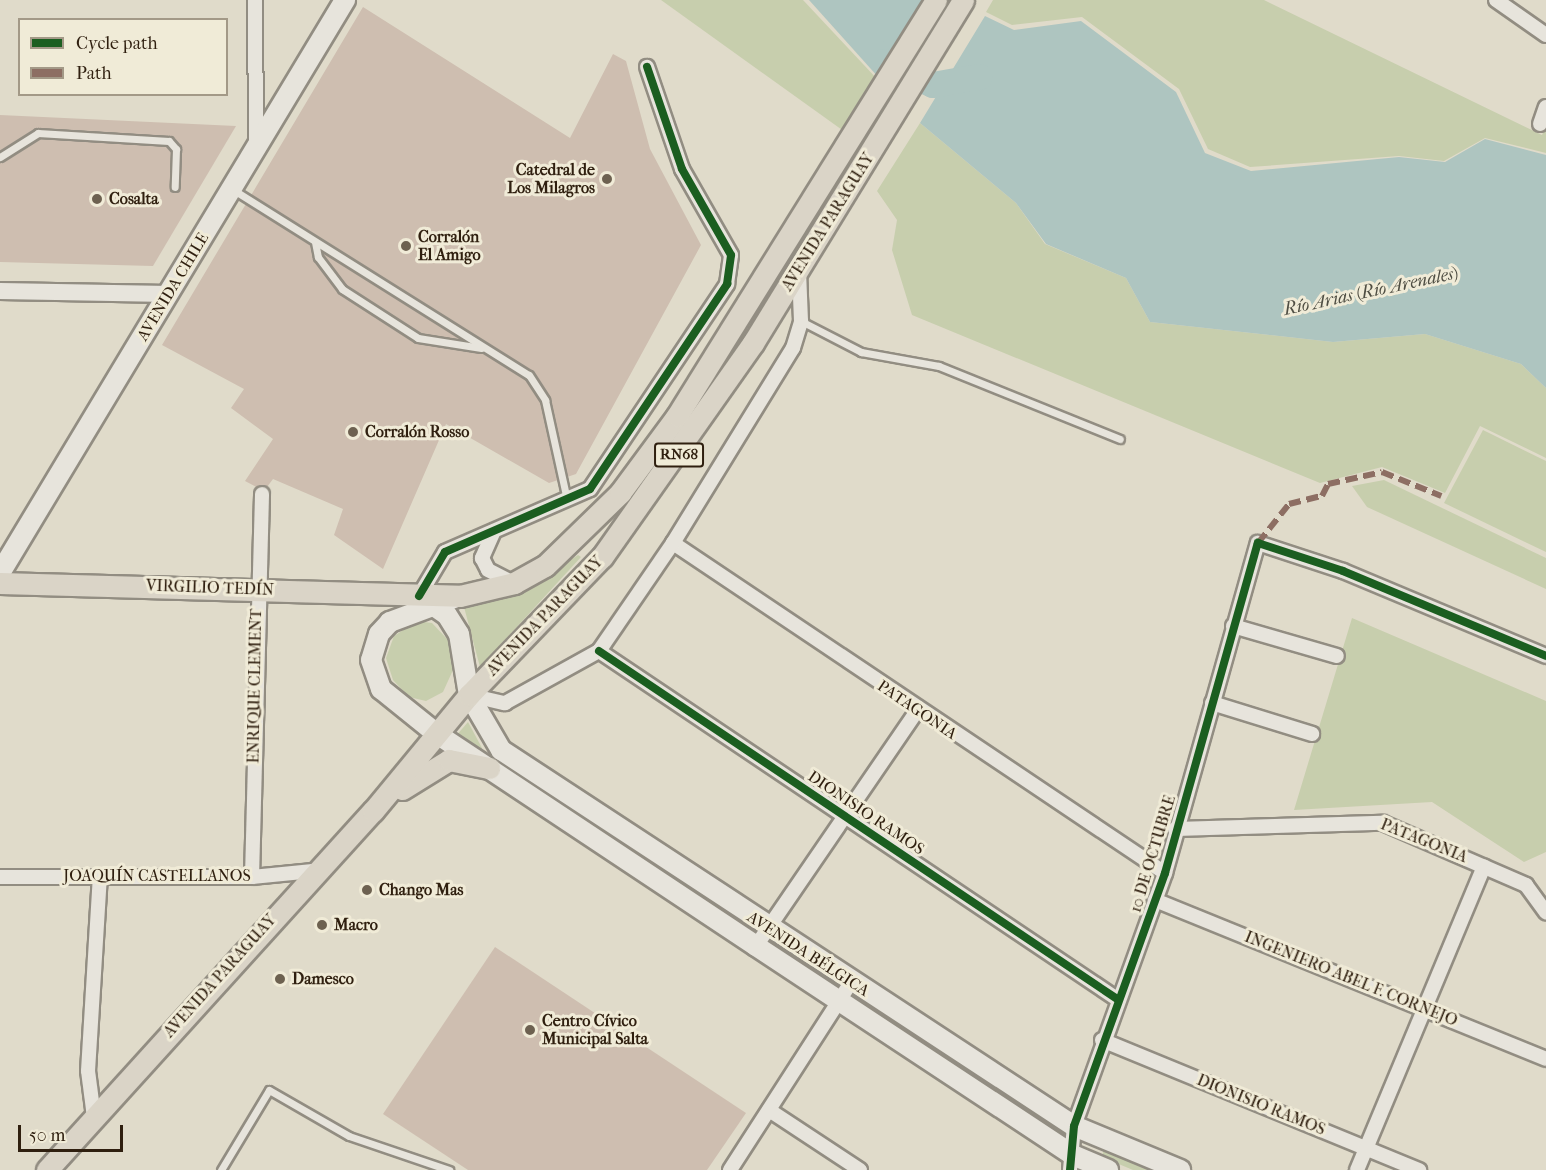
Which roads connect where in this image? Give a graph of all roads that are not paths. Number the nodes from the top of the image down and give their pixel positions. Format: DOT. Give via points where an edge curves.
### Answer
graph roads {
  1 [pos="255,0"];
  2 [pos="345,0"];
  3 [pos="936,0"];
  4 [pos="963,0"];
  5 [pos="1496,0"];
  6 [pos="1546,35"];
  7 [pos="647,67"];
  8 [pos="1546,106"];
  9 [pos="1540,124"];
  10 [pos="256,150"];
  11 [pos="0,157"];
  12 [pos="175,187"];
  13 [pos="232,189"];
  14 [pos="315,242"];
  15 [pos="799,271"];
  16 [pos="0,291"];
  17 [pos="169,294"];
  18 [pos="801,321"];
  19 [pos="484,349"];
  20 [pos="1120,440"];
  21 [pos="262,494"];
  22 [pos="567,501"];
  23 [pos="495,529"];
  24 [pos="673,543"];
  25 [pos="0,573"];
  26 [pos="0,583"];
  27 [pos="514,583"];
  28 [pos="257,589"];
  29 [pos="427,601"];
  30 [pos="1233,626"];
  31 [pos="599,651"];
  32 [pos="1337,656"];
  33 [pos="1546,656"];
  34 [pos="469,695"];
  35 [pos="1212,704"];
  36 [pos="917,711"];
  37 [pos="437,734"];
  38 [pos="1312,734"];
  39 [pos="489,768"];
  40 [pos="373,810"];
  41 [pos="846,815"];
  42 [pos="1175,829"];
  43 [pos="1484,866"];
  44 [pos="313,871"];
  45 [pos="1165,873"];
  46 [pos="100,876"];
  47 [pos="0,877"];
  48 [pos="252,877"];
  49 [pos="1155,900"];
  50 [pos="1546,913"];
  51 [pos="769,929"];
  52 [pos="756,946"];
  53 [pos="851,982"];
  54 [pos="1117,999"];
  55 [pos="840,1001"];
  56 [pos="1425,1008"];
  57 [pos="1102,1040"];
  58 [pos="1546,1059"];
  59 [pos="769,1110"];
  60 [pos="94,1117"];
  61 [pos="1074,1126"];
  62 [pos="1366,1148"];
  63 [pos="1073,1163"];
  64 [pos="47,1170"];
  65 [pos="221,1170"];
  66 [pos="449,1170"];
  67 [pos="730,1170"];
  68 [pos="860,1170"];
  69 [pos="1108,1170"];
  70 [pos="1180,1170"];
  71 [pos="1357,1170"];
  72 [pos="1419,1170"];
  1 -- 10 [label="street"];
  2 -- 10 [label="main road, AVENIDA CHILE"];
  3 -- 27 [label="main road, AVENIDA PARAGUAY / RN68" via="677,416 620,494 570,547"];
  4 -- 15 [label="main road, AVENIDA PARAGUAY / RN68"];
  5 -- 6 [label="street"];
  7 -- 22 [label="street" via="682,169 732,266 727,284 599,477 590,489"];
  8 -- 9 [label="street"];
  10 -- 13 [label="main road, AVENIDA CHILE"];
  11 -- 12 [label="lane" via="38,133 169,141 176,149"];
  13 -- 14 [label="lane"];
  13 -- 17 [label="main road, AVENIDA CHILE"];
  14 -- 19 [label="lane"];
  14 -- 19 [label="lane" via="318,257 342,289 418,338"];
  15 -- 18 [label="street"];
  15 -- 34 [label="main road, AVENIDA PARAGUAY / RN68" via="645,501 602,557"];
  16 -- 17 [label="street"];
  17 -- 25 [label="main road, AVENIDA CHILE"];
  18 -- 20 [label="lane" via="861,352 939,366"];
  18 -- 24 [label="street" via="793,348"];
  19 -- 22 [label="lane" via="539,386"];
  21 -- 28 [label="street, ENRIQUE CLEMENT"];
  22 -- 23 [label="street"];
  23 -- 27 [label="street" via="483,545 482,558 488,570"];
  23 -- 29 [label="street" via="445,552"];
  24 -- 31 [label="street"];
  24 -- 36 [label="street, PATAGONIA"];
  26 -- 28 [label="main road, VIRGILIO TEDÍN"];
  27 -- 29 [label="main road, AVENIDA PARAGUAY / RN68"];
  28 -- 29 [label="main road, VIRGILIO TEDÍN"];
  28 -- 48 [label="street, ENRIQUE CLEMENT"];
  29 -- 34 [label="main road" via="459,634"];
  29 -- 37 [label="main road" via="390,622 372,646 371,660 381,689"];
  30 -- 32 [label="street"];
  30 -- 33 [label="street, 10 DE OCTUBRE" via="1258,543 1343,571"];
  30 -- 35 [label="street, 10 DE OCTUBRE"];
  31 -- 34 [label="street" via="505,703"];
  31 -- 41 [label="street, DIONISIO RAMOS"];
  34 -- 37 [label="main road, AVENIDA PARAGUAY"];
  34 -- 51 [label="main road, AVENIDA BÉLGICA" via="501,750"];
  35 -- 38 [label="street"];
  35 -- 42 [label="street, 10 DE OCTUBRE"];
  36 -- 41 [label="street"];
  36 -- 45 [label="street, PATAGONIA"];
  37 -- 39 [label="main road, AVENIDA BÉLGICA"];
  37 -- 40 [label="main road, AVENIDA PARAGUAY"];
  39 -- 40 [label="main road" via="449,760"];
  39 -- 52 [label="main road, AVENIDA BÉLGICA"];
  40 -- 44 [label="main road, AVENIDA PARAGUAY"];
  41 -- 51 [label="street"];
  41 -- 54 [label="street, DIONISIO RAMOS"];
  42 -- 43 [label="street, PATAGONIA" via="1371,821"];
  42 -- 45 [label="street, 10 DE OCTUBRE"];
  43 -- 50 [label="street, PATAGONIA" via="1526,885"];
  43 -- 56 [label="street"];
  44 -- 48 [label="street, JOAQUÍN CASTELLANOS"];
  44 -- 60 [label="main road, AVENIDA PARAGUAY"];
  45 -- 49 [label="street, 10 DE OCTUBRE"];
  46 -- 47 [label="street, JOAQUÍN CASTELLANOS"];
  46 -- 48 [label="street, JOAQUÍN CASTELLANOS"];
  46 -- 60 [label="street" via="88,1071"];
  49 -- 54 [label="street, 10 DE OCTUBRE"];
  49 -- 56 [label="street, INGENIERO ABEL F. CORNEJO"];
  51 -- 52 [label="street"];
  51 -- 53 [label="main road, AVENIDA BÉLGICA"];
  52 -- 55 [label="main road, AVENIDA BÉLGICA"];
  53 -- 55 [label="street"];
  53 -- 61 [label="main road, AVENIDA BÉLGICA"];
  54 -- 57 [label="street, 10 DE OCTUBRE"];
  55 -- 59 [label="street"];
  55 -- 63 [label="main road, AVENIDA BÉLGICA"];
  56 -- 58 [label="street, INGENIERO ABEL F. CORNEJO"];
  56 -- 62 [label="street"];
  57 -- 61 [label="street, 10 DE OCTUBRE"];
  57 -- 62 [label="street, DIONISIO RAMOS"];
  59 -- 67 [label="street"];
  59 -- 68 [label="street"];
  60 -- 64 [label="main road, AVENIDA PARAGUAY"];
  61 -- 63 [label="street, 10 DE OCTUBRE"];
  61 -- 70 [label="main road, AVENIDA BÉLGICA"];
  62 -- 71 [label="street"];
  62 -- 72 [label="street, DIONISIO RAMOS"];
  63 -- 69 [label="main road, AVENIDA BÉLGICA"];
  65 -- 66 [label="lane" via="269,1090 349,1136"];
}
